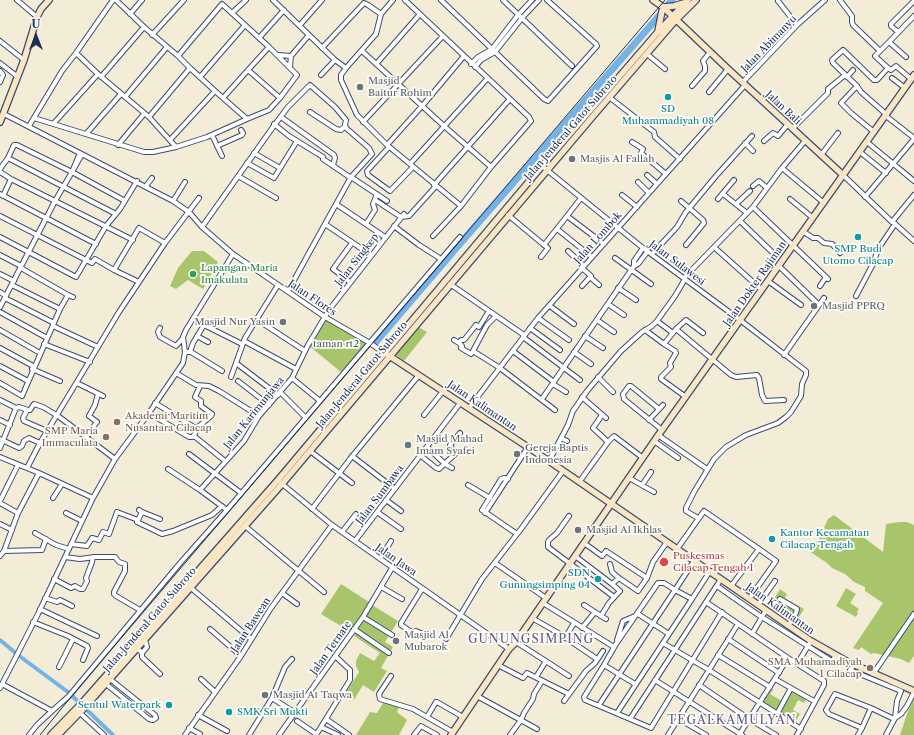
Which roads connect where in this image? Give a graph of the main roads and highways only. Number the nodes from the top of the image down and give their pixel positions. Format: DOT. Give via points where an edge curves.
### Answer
graph roads {
  1 [pos="49,0"];
  2 [pos="696,0"];
  3 [pos="654,1"];
  4 [pos="687,1"];
  5 [pos="663,9"];
  6 [pos="675,20"];
  7 [pos="657,33"];
  8 [pos="912,77"];
  9 [pos="3,109"];
  10 [pos="0,122"];
  11 [pos="843,175"];
  12 [pos="384,353"];
  13 [pos="391,356"];
  14 [pos="280,482"];
  15 [pos="612,504"];
  16 [pos="181,595"];
  17 [pos="913,693"];
  18 [pos="82,708"];
  19 [pos="452,734"];
  20 [pos="51,735"];
  21 [pos="58,735"];
  1 -- 9 [label="main road" via="37,17 18,77"];
  2 -- 6 [label="main road"];
  3 -- 5 [label="main road, Jalan Bali"];
  4 -- 5 [label="main road"];
  4 -- 6 [label="main road"];
  5 -- 6 [label="main road, Jalan Bali"];
  5 -- 7 [label="main road"];
  6 -- 7 [label="main road, Jalan Jenderal Gatot Subroto"];
  6 -- 11 [label="main road, Jalan Bali"];
  6 -- 13 [label="main road, Jalan Jenderal Gatot Subroto"];
  7 -- 12 [label="main road, Jalan Jenderal Gatot Subroto"];
  8 -- 11 [label="main road, Jalan Dokter Rajiman"];
  9 -- 10 [label="main road"];
  11 -- 15 [label="main road, Jalan Dokter Rajiman" via="658,435"];
  12 -- 13 [label="main road, Jalan Kalimantan"];
  12 -- 14 [label="main road, Jalan Jenderal Gatot Subroto"];
  13 -- 14 [label="main road, Jalan Jenderal Gatot Subroto" via="310,451"];
  13 -- 15 [label="main road, Jalan Kalimantan"];
  14 -- 16 [label="main road, Jalan Jenderal Gatot Subroto"];
  14 -- 16 [label="main road, Jalan Jenderal Gatot Subroto" via="191,588"];
  15 -- 17 [label="main road, Jalan Kalimantan" via="719,582 731,586 758,605 764,614 788,626 809,644"];
  15 -- 19 [label="main road, Jalan Dokter Rajiman"];
  16 -- 18 [label="main road, Jalan Jenderal Gatot Subroto"];
  16 -- 18 [label="main road, Jalan Jenderal Gatot Subroto" via="138,648"];
  18 -- 20 [label="main road, Jalan Jenderal Gatot Subroto"];
  18 -- 21 [label="main road, Jalan Jenderal Gatot Subroto"];
}
